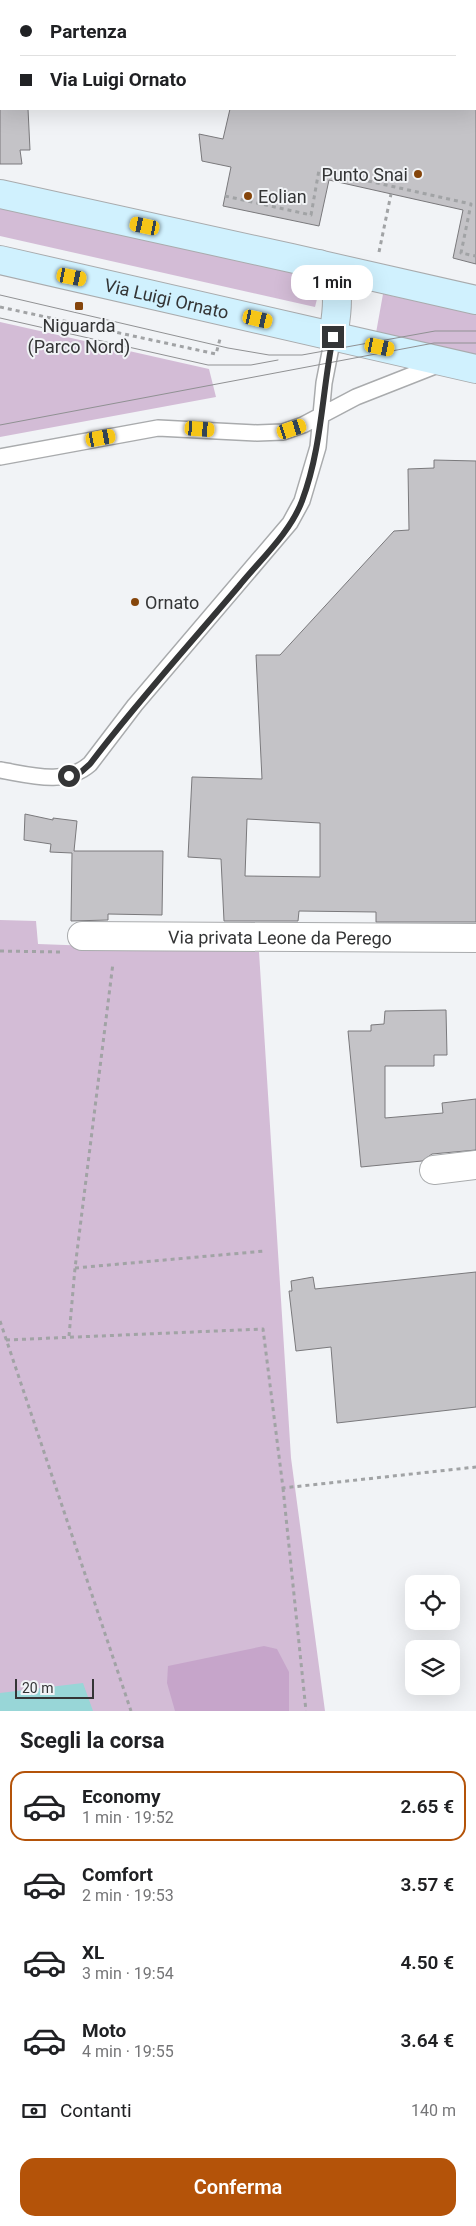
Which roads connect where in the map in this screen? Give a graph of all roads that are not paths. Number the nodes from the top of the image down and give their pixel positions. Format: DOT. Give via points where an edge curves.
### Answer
graph roads {
  1 [pos="0,194"];
  2 [pos="0,260"];
  3 [pos="319,264"];
  4 [pos="476,300"];
  5 [pos="333,337"];
  6 [pos="446,362"];
  7 [pos="476,369"];
  8 [pos="320,417"];
  9 [pos="0,457"];
  10 [pos="0,770"];
  11 [pos="476,938"];
  12 [pos="75,944"];
  13 [pos="476,1166"];
  14 [pos="434,1170"];
  1 -- 3 [label="main road"];
  2 -- 5 [label="main road, Via Luigi Ornato"];
  3 -- 4 [label="main road"];
  3 -- 5 [label="main road" via="331,276 337,289"];
  5 -- 6 [label="main road, Via Luigi Ornato"];
  5 -- 8 [label="lane"];
  6 -- 7 [label="main road, Via Luigi Ornato"];
  6 -- 8 [label="lane" via="356,397"];
  8 -- 9 [label="lane" via="283,432 158,428"];
  8 -- 10 [label="lane" via="318,447 297,513 135,705 90,764 81,772 60,778"];
  11 -- 12 [label="street, Via privata Leone da Perego"];
  13 -- 14 [label="street"];
}
